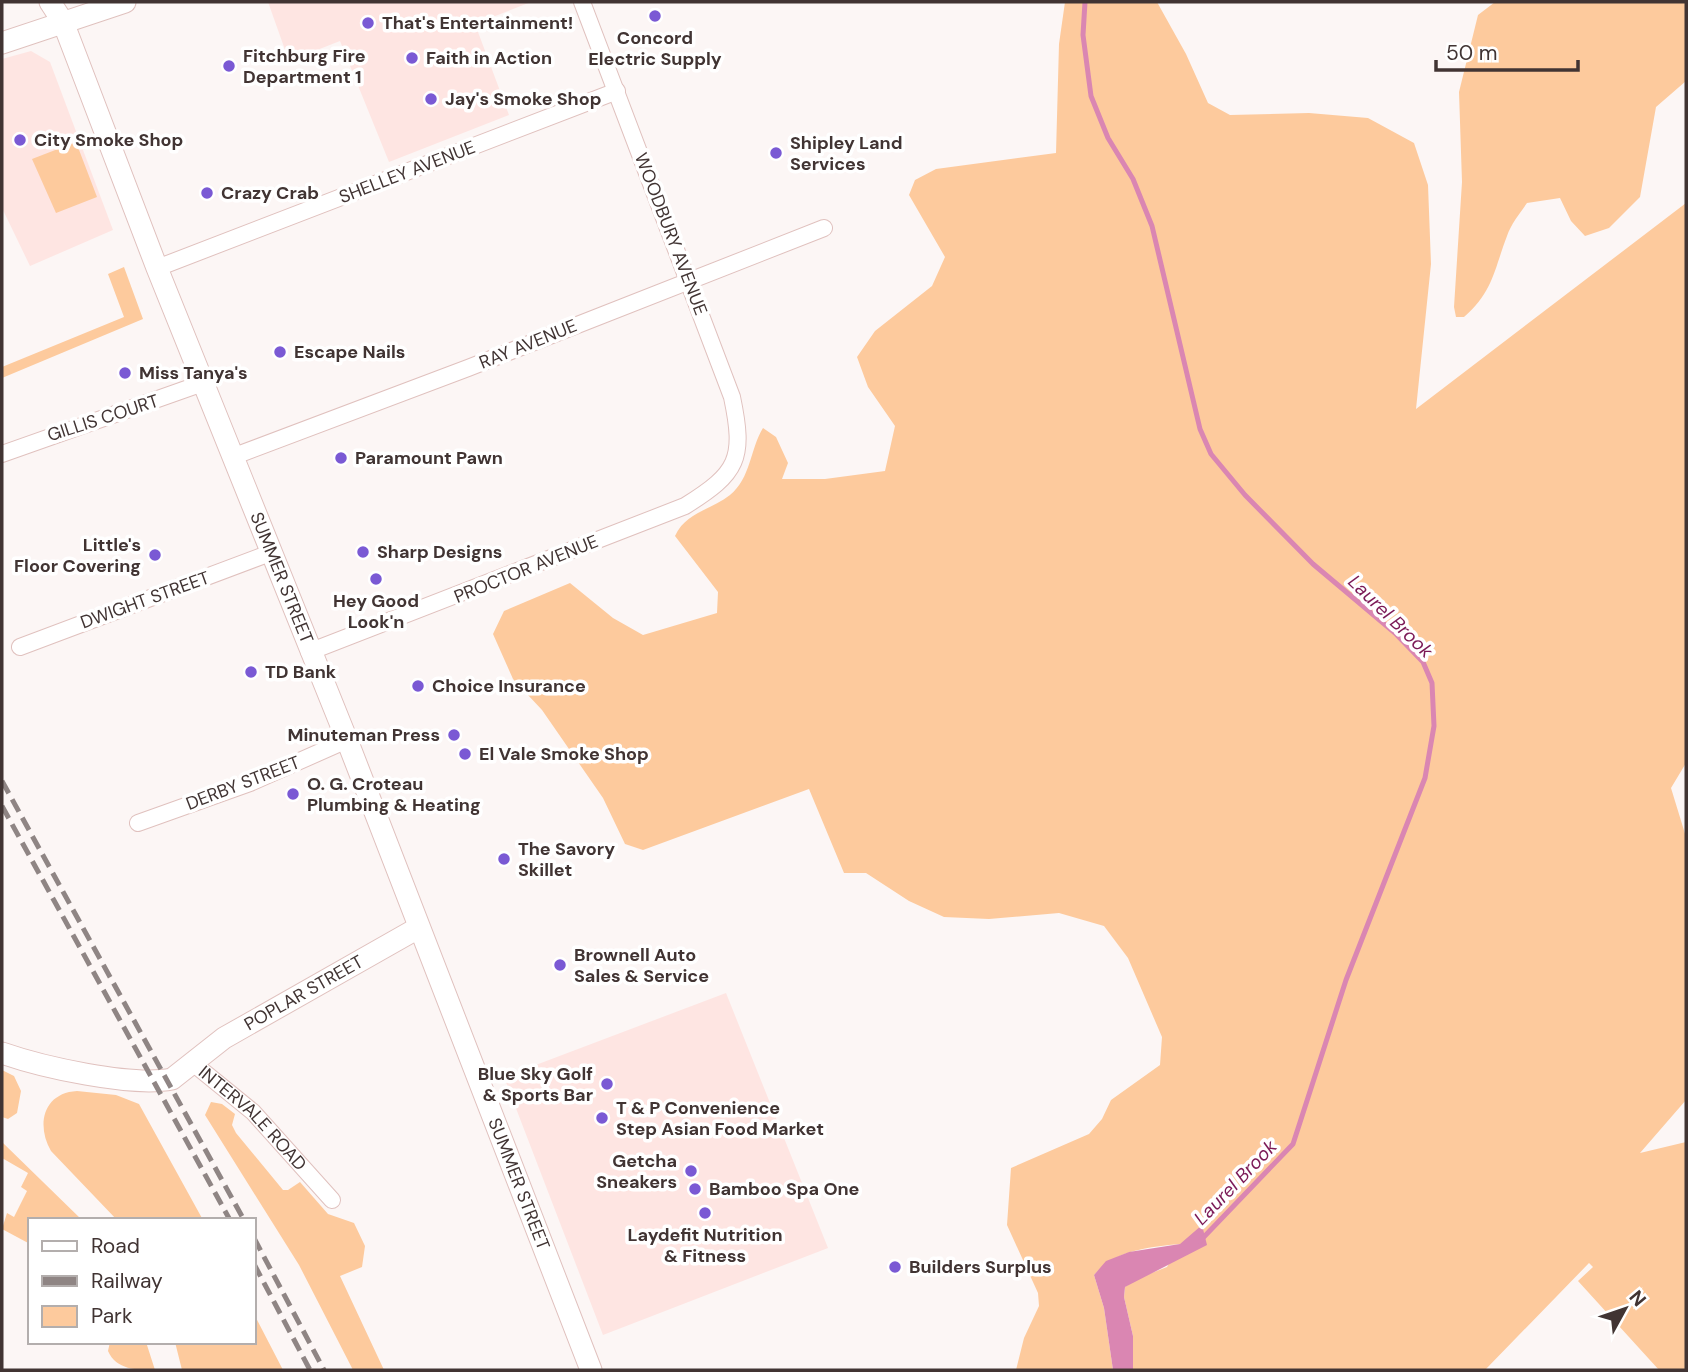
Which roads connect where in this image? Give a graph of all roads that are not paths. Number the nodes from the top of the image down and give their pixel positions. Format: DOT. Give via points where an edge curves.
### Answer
graph roads {
  1 [pos="50,2"];
  2 [pos="125,2"];
  3 [pos="582,2"];
  4 [pos="64,12"];
  5 [pos="2,29"];
  6 [pos="2,43"];
  7 [pos="617,90"];
  8 [pos="824,228"];
  9 [pos="157,268"];
  10 [pos="689,278"];
  11 [pos="203,383"];
  12 [pos="2,454"];
  13 [pos="232,457"];
  14 [pos="730,468"];
  15 [pos="270,552"];
  16 [pos="20,647"];
  17 [pos="309,652"];
  18 [pos="346,740"];
  19 [pos="138,823"];
  20 [pos="418,928"];
  21 [pos="2,1053"];
  22 [pos="194,1064"];
  23 [pos="332,1200"];
  24 [pos="591,1370"];
  1 -- 4 [label="main road, SUMMER STREET"];
  2 -- 4 [label="main road"];
  3 -- 7 [label="street, WOODBURY AVENUE"];
  4 -- 5 [label="main road"];
  4 -- 6 [label="main road"];
  4 -- 9 [label="main road, SUMMER STREET"];
  7 -- 9 [label="street, SHELLEY AVENUE"];
  7 -- 10 [label="street, WOODBURY AVENUE"];
  8 -- 10 [label="street, RAY AVENUE"];
  9 -- 11 [label="main road, SUMMER STREET"];
  10 -- 13 [label="street, RAY AVENUE"];
  10 -- 14 [label="street, WOODBURY AVENUE" via="740,434 737,459"];
  11 -- 12 [label="street, GILLIS COURT"];
  11 -- 13 [label="main road, SUMMER STREET"];
  13 -- 15 [label="main road, SUMMER STREET"];
  14 -- 17 [label="street, PROCTOR AVENUE" via="715,487 685,506"];
  15 -- 16 [label="street, DWIGHT STREET"];
  15 -- 17 [label="main road, SUMMER STREET"];
  17 -- 18 [label="main road, SUMMER STREET"];
  18 -- 19 [label="street, DERBY STREET" via="250,783"];
  18 -- 20 [label="main road, SUMMER STREET"];
  20 -- 22 [label="main road, POPLAR STREET" via="224,1038"];
  20 -- 24 [label="main road, SUMMER STREET"];
  21 -- 22 [label="main road, INTERVALE ROAD" via="56,1069 164,1080"];
  22 -- 23 [label="street, INTERVALE ROAD" via="253,1112"];
}
